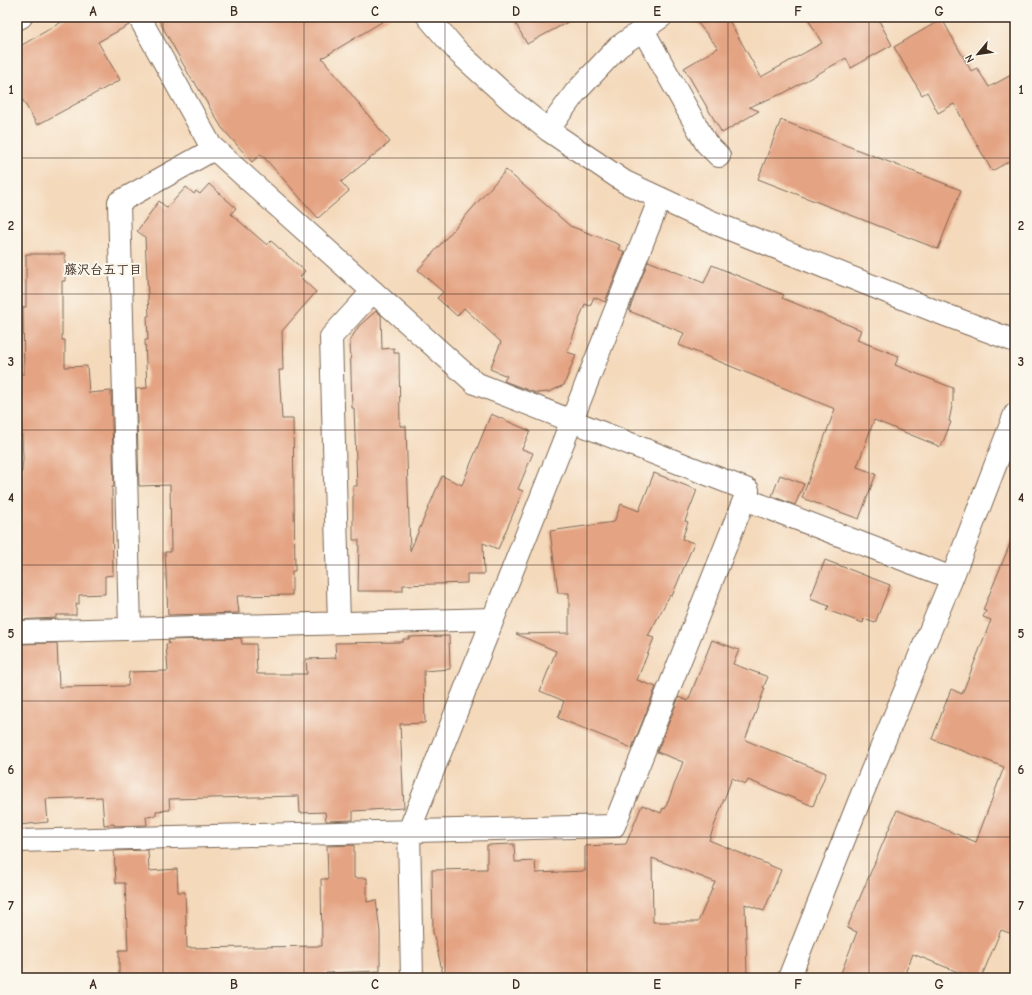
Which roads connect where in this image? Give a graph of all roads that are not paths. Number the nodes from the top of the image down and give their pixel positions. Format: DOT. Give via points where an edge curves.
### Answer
graph roads {
  1 [pos="21,17"];
  2 [pos="139,17"];
  3 [pos="428,17"];
  4 [pos="661,17"];
  5 [pos="17,19"];
  6 [pos="642,30"];
  7 [pos="548,130"];
  8 [pos="214,149"];
  9 [pos="719,156"];
  10 [pos="660,198"];
  11 [pos="373,291"];
  12 [pos="1015,340"];
  13 [pos="1015,414"];
  14 [pos="571,421"];
  15 [pos="745,499"];
  16 [pos="952,578"];
  17 [pos="493,619"];
  18 [pos="339,623"];
  19 [pos="130,629"];
  20 [pos="17,632"];
  21 [pos="409,831"];
  22 [pos="17,841"];
  23 [pos="412,978"];
  24 [pos="789,978"];
  1 -- 5 [label="street"];
  2 -- 8 [label="street"];
  3 -- 7 [label="street" via="459,53"];
  4 -- 6 [label="street"];
  6 -- 7 [label="street" via="618,47 575,92"];
  6 -- 9 [label="street" via="706,143"];
  7 -- 10 [label="street" via="625,182"];
  8 -- 11 [label="street"];
  8 -- 19 [label="street" via="119,202"];
  10 -- 12 [label="street" via="714,223"];
  10 -- 14 [label="street"];
  11 -- 14 [label="street" via="475,383"];
  11 -- 18 [label="street" via="331,336"];
  13 -- 16 [label="street"];
  14 -- 15 [label="street" via="748,490"];
  14 -- 17 [label="street"];
  15 -- 16 [label="street"];
  15 -- 21 [label="street" via="614,826"];
  16 -- 24 [label="street" via="860,798"];
  17 -- 18 [label="street"];
  17 -- 21 [label="street"];
  18 -- 19 [label="street"];
  19 -- 20 [label="street"];
  21 -- 22 [label="street"];
  21 -- 23 [label="street"];
}
